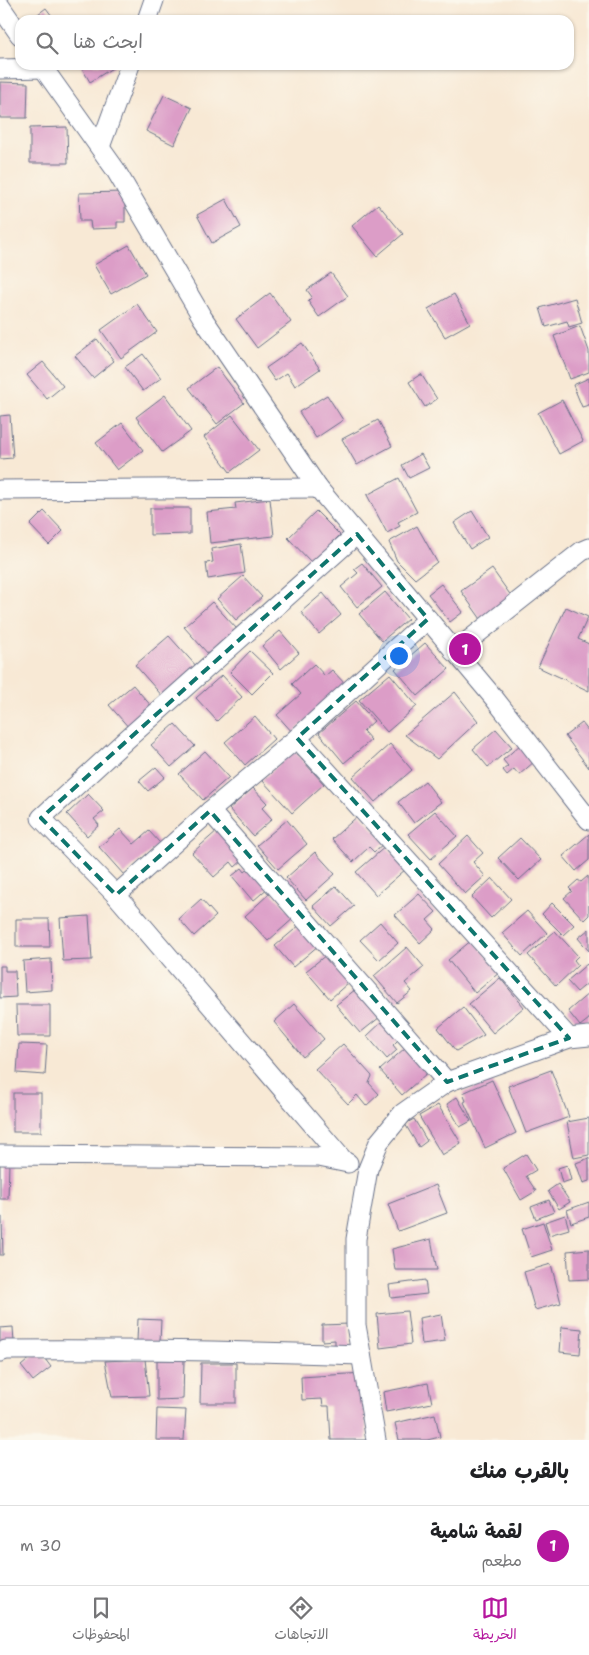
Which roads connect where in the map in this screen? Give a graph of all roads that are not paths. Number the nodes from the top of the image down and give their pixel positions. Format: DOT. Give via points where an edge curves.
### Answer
graph roads {
  1 [pos="154,0"];
  2 [pos="0,6"];
  3 [pos="149,15"];
  4 [pos="15,28"];
  5 [pos="15,68"];
  6 [pos="0,69"];
  7 [pos="46,70"];
  8 [pos="128,70"];
  9 [pos="100,148"];
  10 [pos="318,488"];
  11 [pos="0,490"];
  12 [pos="357,534"];
  13 [pos="589,548"];
  14 [pos="428,619"];
  15 [pos="454,652"];
  16 [pos="297,738"];
  17 [pos="210,811"];
  18 [pos="589,820"];
  19 [pos="116,895"];
  20 [pos="589,1036"];
  21 [pos="569,1038"];
  22 [pos="447,1082"];
  23 [pos="0,1156"];
  24 [pos="344,1161"];
  25 [pos="368,1169"];
  26 [pos="0,1352"];
  27 [pos="361,1355"];
  28 [pos="376,1440"];
  1 -- 3 [label="street"];
  2 -- 4 [label="street"];
  5 -- 6 [label="street"];
  7 -- 9 [label="street"];
  8 -- 9 [label="street"];
  9 -- 10 [label="street" via="202,317"];
  10 -- 11 [label="street"];
  10 -- 12 [label="street"];
  12 -- 14 [label="street"];
  12 -- 19 [label="street" via="41,818"];
  13 -- 15 [label="street"];
  14 -- 15 [label="street"];
  14 -- 16 [label="street"];
  15 -- 18 [label="street"];
  16 -- 17 [label="street"];
  16 -- 21 [label="street"];
  17 -- 19 [label="street"];
  17 -- 22 [label="street"];
  19 -- 24 [label="street"];
  20 -- 21 [label="street"];
  21 -- 22 [label="street"];
  22 -- 25 [label="street" via="403,1113 379,1142"];
  23 -- 24 [label="street" via="320,1157"];
  24 -- 25 [label="street"];
  25 -- 27 [label="street" via="356,1239 356,1324"];
  26 -- 27 [label="street" via="122,1350"];
  27 -- 28 [label="street"];
}
